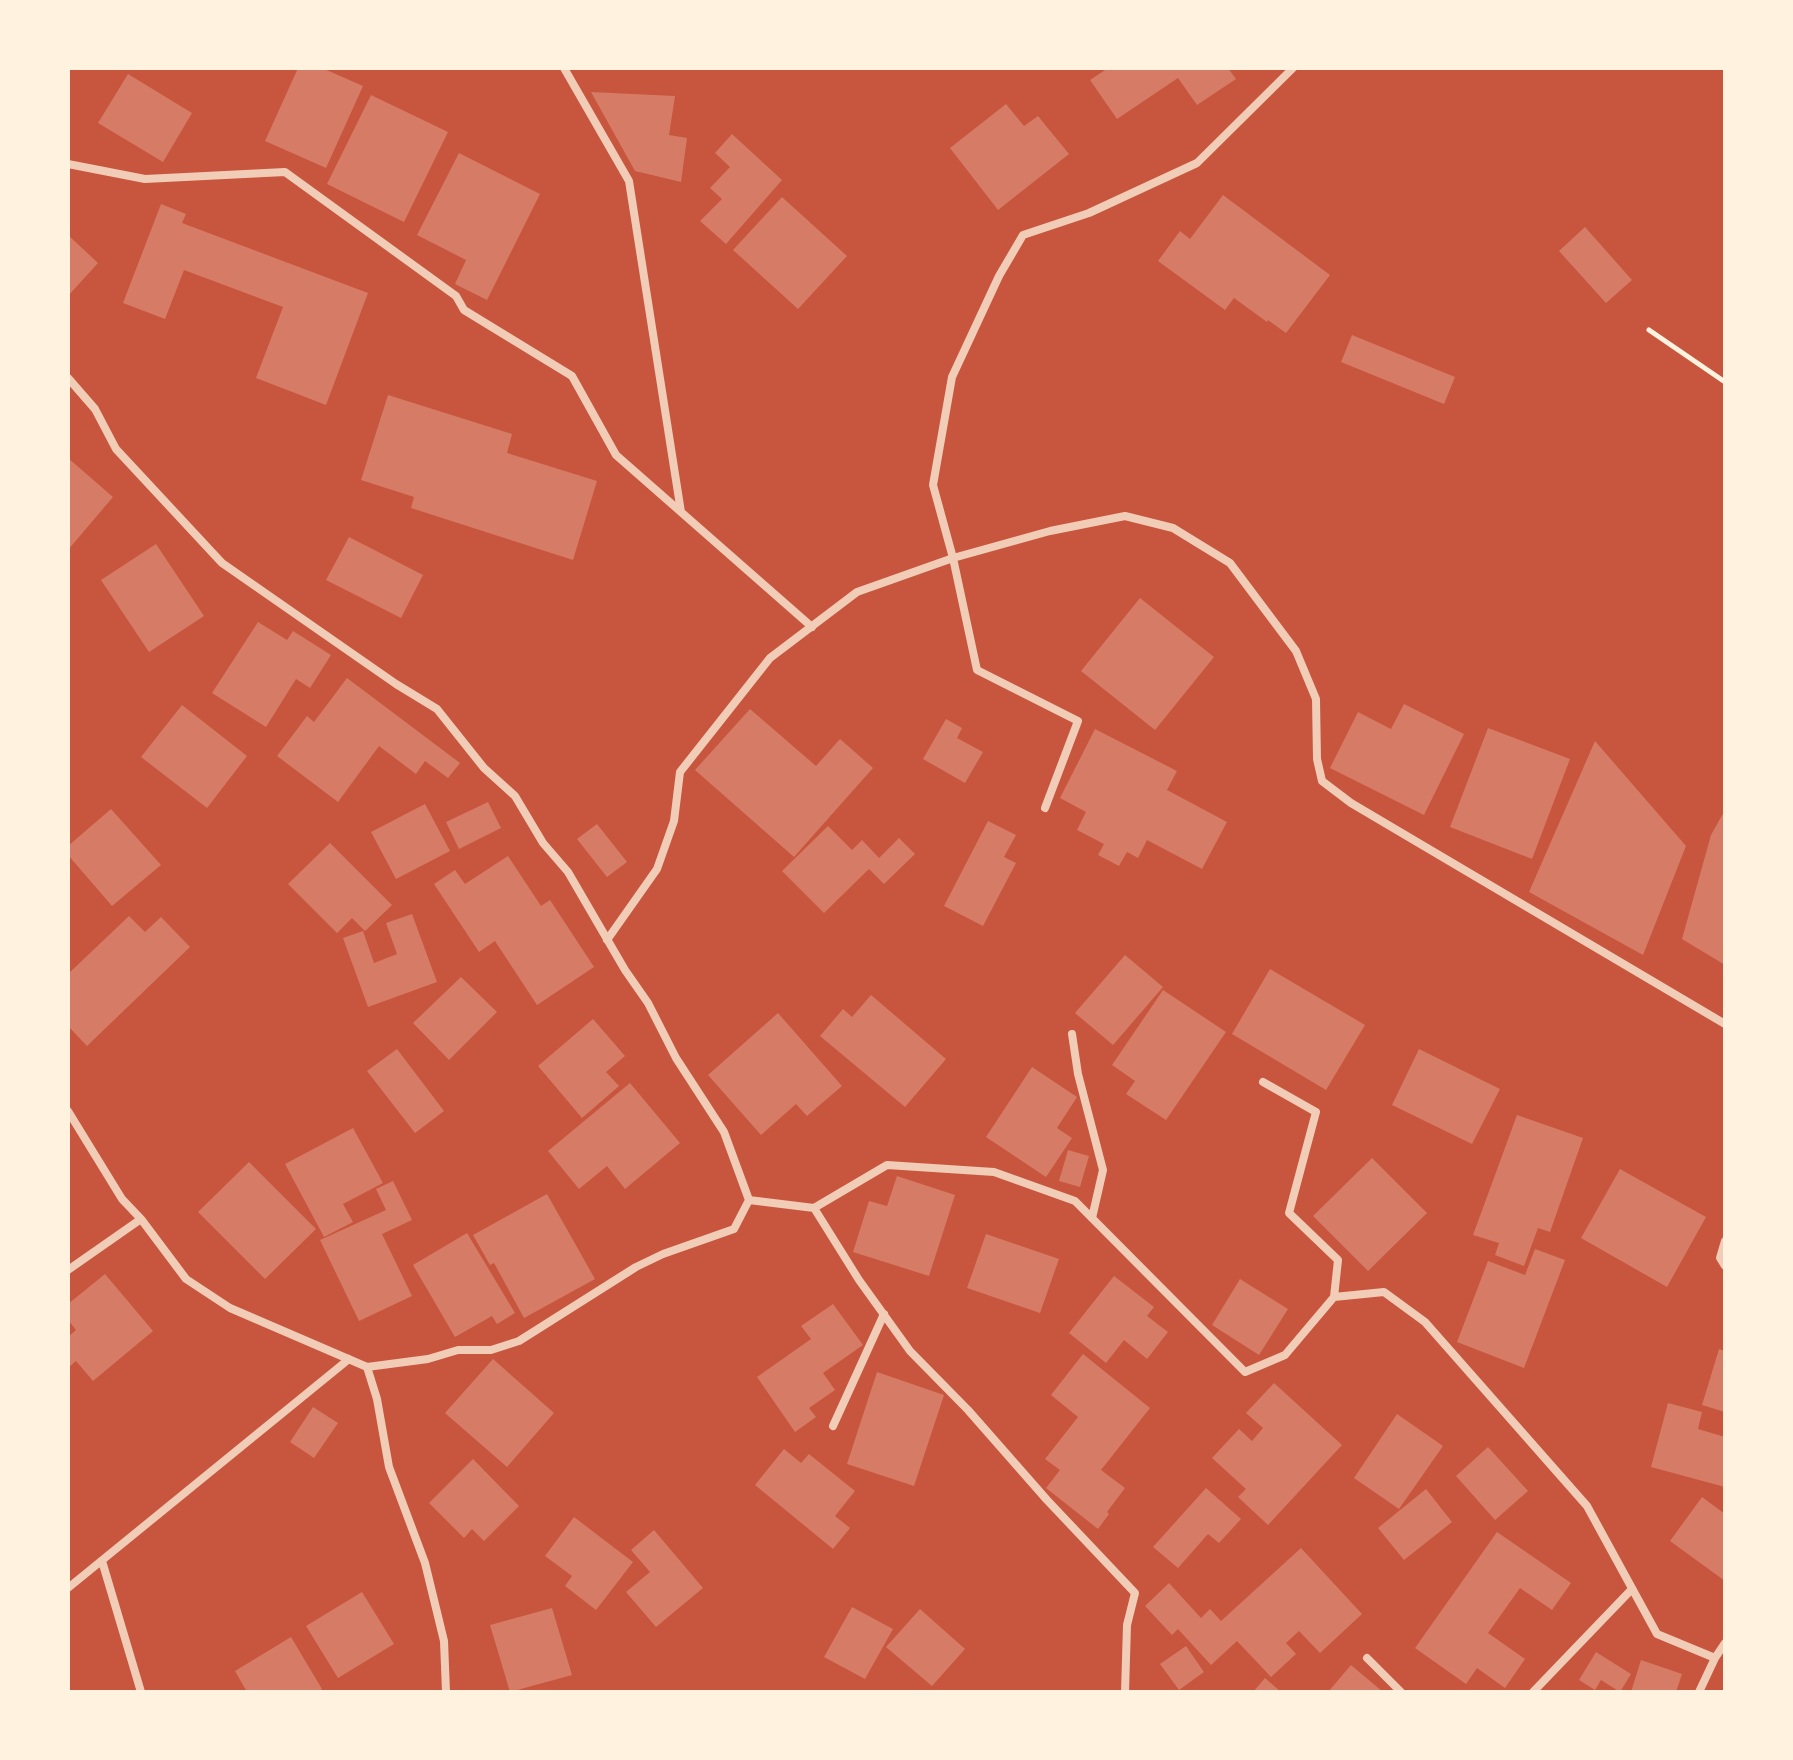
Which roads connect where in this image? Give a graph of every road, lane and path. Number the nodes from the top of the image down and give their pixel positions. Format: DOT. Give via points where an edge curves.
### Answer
graph roads {
  1 [pos="564,68"];
  2 [pos="1293,68"];
  3 [pos="68,164"];
  4 [pos="1649,330"];
  5 [pos="68,378"];
  6 [pos="1725,382"];
  7 [pos="681,512"];
  8 [pos="953,558"];
  9 [pos="812,627"];
  10 [pos="1045,808"];
  11 [pos="607,940"];
  12 [pos="1725,1024"];
  13 [pos="1072,1034"];
  14 [pos="1263,1082"];
  15 [pos="68,1111"];
  16 [pos="749,1200"];
  17 [pos="814,1208"];
  18 [pos="1092,1218"];
  19 [pos="141,1219"];
  20 [pos="1725,1241"];
  21 [pos="1725,1266"];
  22 [pos="68,1270"];
  23 [pos="1334,1297"];
  24 [pos="884,1314"];
  25 [pos="349,1359"];
  26 [pos="367,1367"];
  27 [pos="833,1426"];
  28 [pos="102,1561"];
  29 [pos="68,1588"];
  30 [pos="1632,1589"];
  31 [pos="1725,1643"];
  32 [pos="1367,1658"];
  33 [pos="1715,1658"];
  34 [pos="141,1692"];
  35 [pos="446,1692"];
  36 [pos="1125,1692"];
  37 [pos="1401,1692"];
  38 [pos="1533,1692"];
  39 [pos="1699,1692"];
  1 -- 7 [label="street" via="629,181"];
  2 -- 8 [label="street" via="1197,163 1089,213 1023,235 952,377 933,485"];
  3 -- 7 [label="street" via="145,179 285,172 456,296 464,310 572,376 616,455"];
  4 -- 6 [label="path"];
  5 -- 11 [label="street" via="95,409 116,449 222,563 437,709 484,768 515,796"];
  7 -- 9 [label="street"];
  8 -- 9 [label="street" via="857,592"];
  8 -- 10 [label="street" via="977,670 1078,721"];
  8 -- 12 [label="street" via="1125,516 1173,528 1230,563 1296,651 1316,699 1322,781"];
  9 -- 11 [label="street" via="770,658 680,772 674,821 657,869"];
  11 -- 16 [label="street" via="724,1132"];
  13 -- 18 [label="street" via="1103,1170"];
  14 -- 23 [label="street" via="1316,1112 1289,1213 1338,1260"];
  15 -- 19 [label="street" via="122,1199"];
  16 -- 17 [label="street"];
  16 -- 26 [label="street" via="734,1229 636,1267 519,1341 491,1350 458,1350"];
  17 -- 18 [label="street" via="887,1165 994,1172 1075,1201"];
  17 -- 24 [label="street"];
  18 -- 23 [label="street" via="1245,1372 1285,1355"];
  19 -- 22 [label="street"];
  19 -- 25 [label="street" via="186,1279 230,1308"];
  20 -- 21 [label="street" via="1720,1258"];
  23 -- 30 [label="street" via="1384,1292 1425,1322 1587,1506"];
  24 -- 27 [label="street"];
  24 -- 36 [label="street" via="910,1351 1135,1593 1127,1625"];
  25 -- 26 [label="street"];
  25 -- 28 [label="street"];
  26 -- 35 [label="street" via="389,1467 425,1563 444,1641"];
  28 -- 29 [label="street"];
  28 -- 34 [label="street"];
  30 -- 33 [label="street" via="1657,1634"];
  30 -- 38 [label="street"];
  31 -- 33 [label="street"];
  32 -- 37 [label="street"];
  33 -- 39 [label="street"];
}
